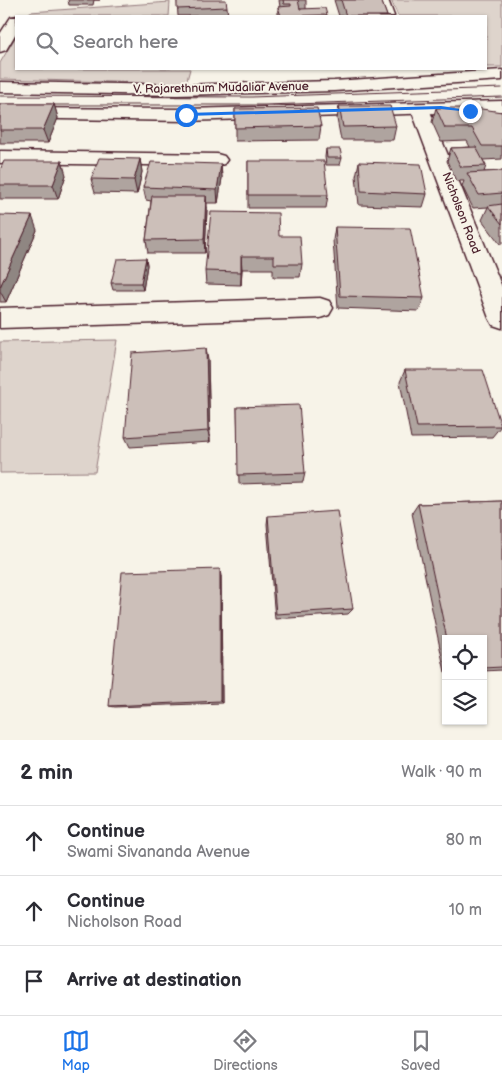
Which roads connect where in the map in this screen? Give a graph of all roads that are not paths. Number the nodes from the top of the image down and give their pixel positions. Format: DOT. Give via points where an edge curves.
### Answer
graph roads {
  1 [pos="381,0"];
  2 [pos="387,15"];
  3 [pos="15,22"];
  4 [pos="0,47"];
  5 [pos="409,75"];
  6 [pos="502,75"];
  7 [pos="0,87"];
  8 [pos="502,106"];
  9 [pos="431,108"];
  10 [pos="0,113"];
  11 [pos="502,116"];
  12 [pos="0,157"];
  13 [pos="217,160"];
  14 [pos="494,274"];
  15 [pos="320,308"];
  16 [pos="0,318"];
  17 [pos="502,318"];
  1 -- 2 [label="street"];
  3 -- 4 [label="street"];
  5 -- 6 [label="street, V. Rajarethnum Mudaliar Avenue"];
  5 -- 7 [label="street, V. Rajarethnum Mudaliar Avenue" via="334,86 177,90"];
  8 -- 9 [label="street"];
  9 -- 10 [label="street" via="186,115"];
  9 -- 11 [label="street"];
  9 -- 14 [label="street, Nicholson Road"];
  12 -- 13 [label="street"];
  14 -- 17 [label="street, Nicholson Road"];
  15 -- 16 [label="street"];
}
